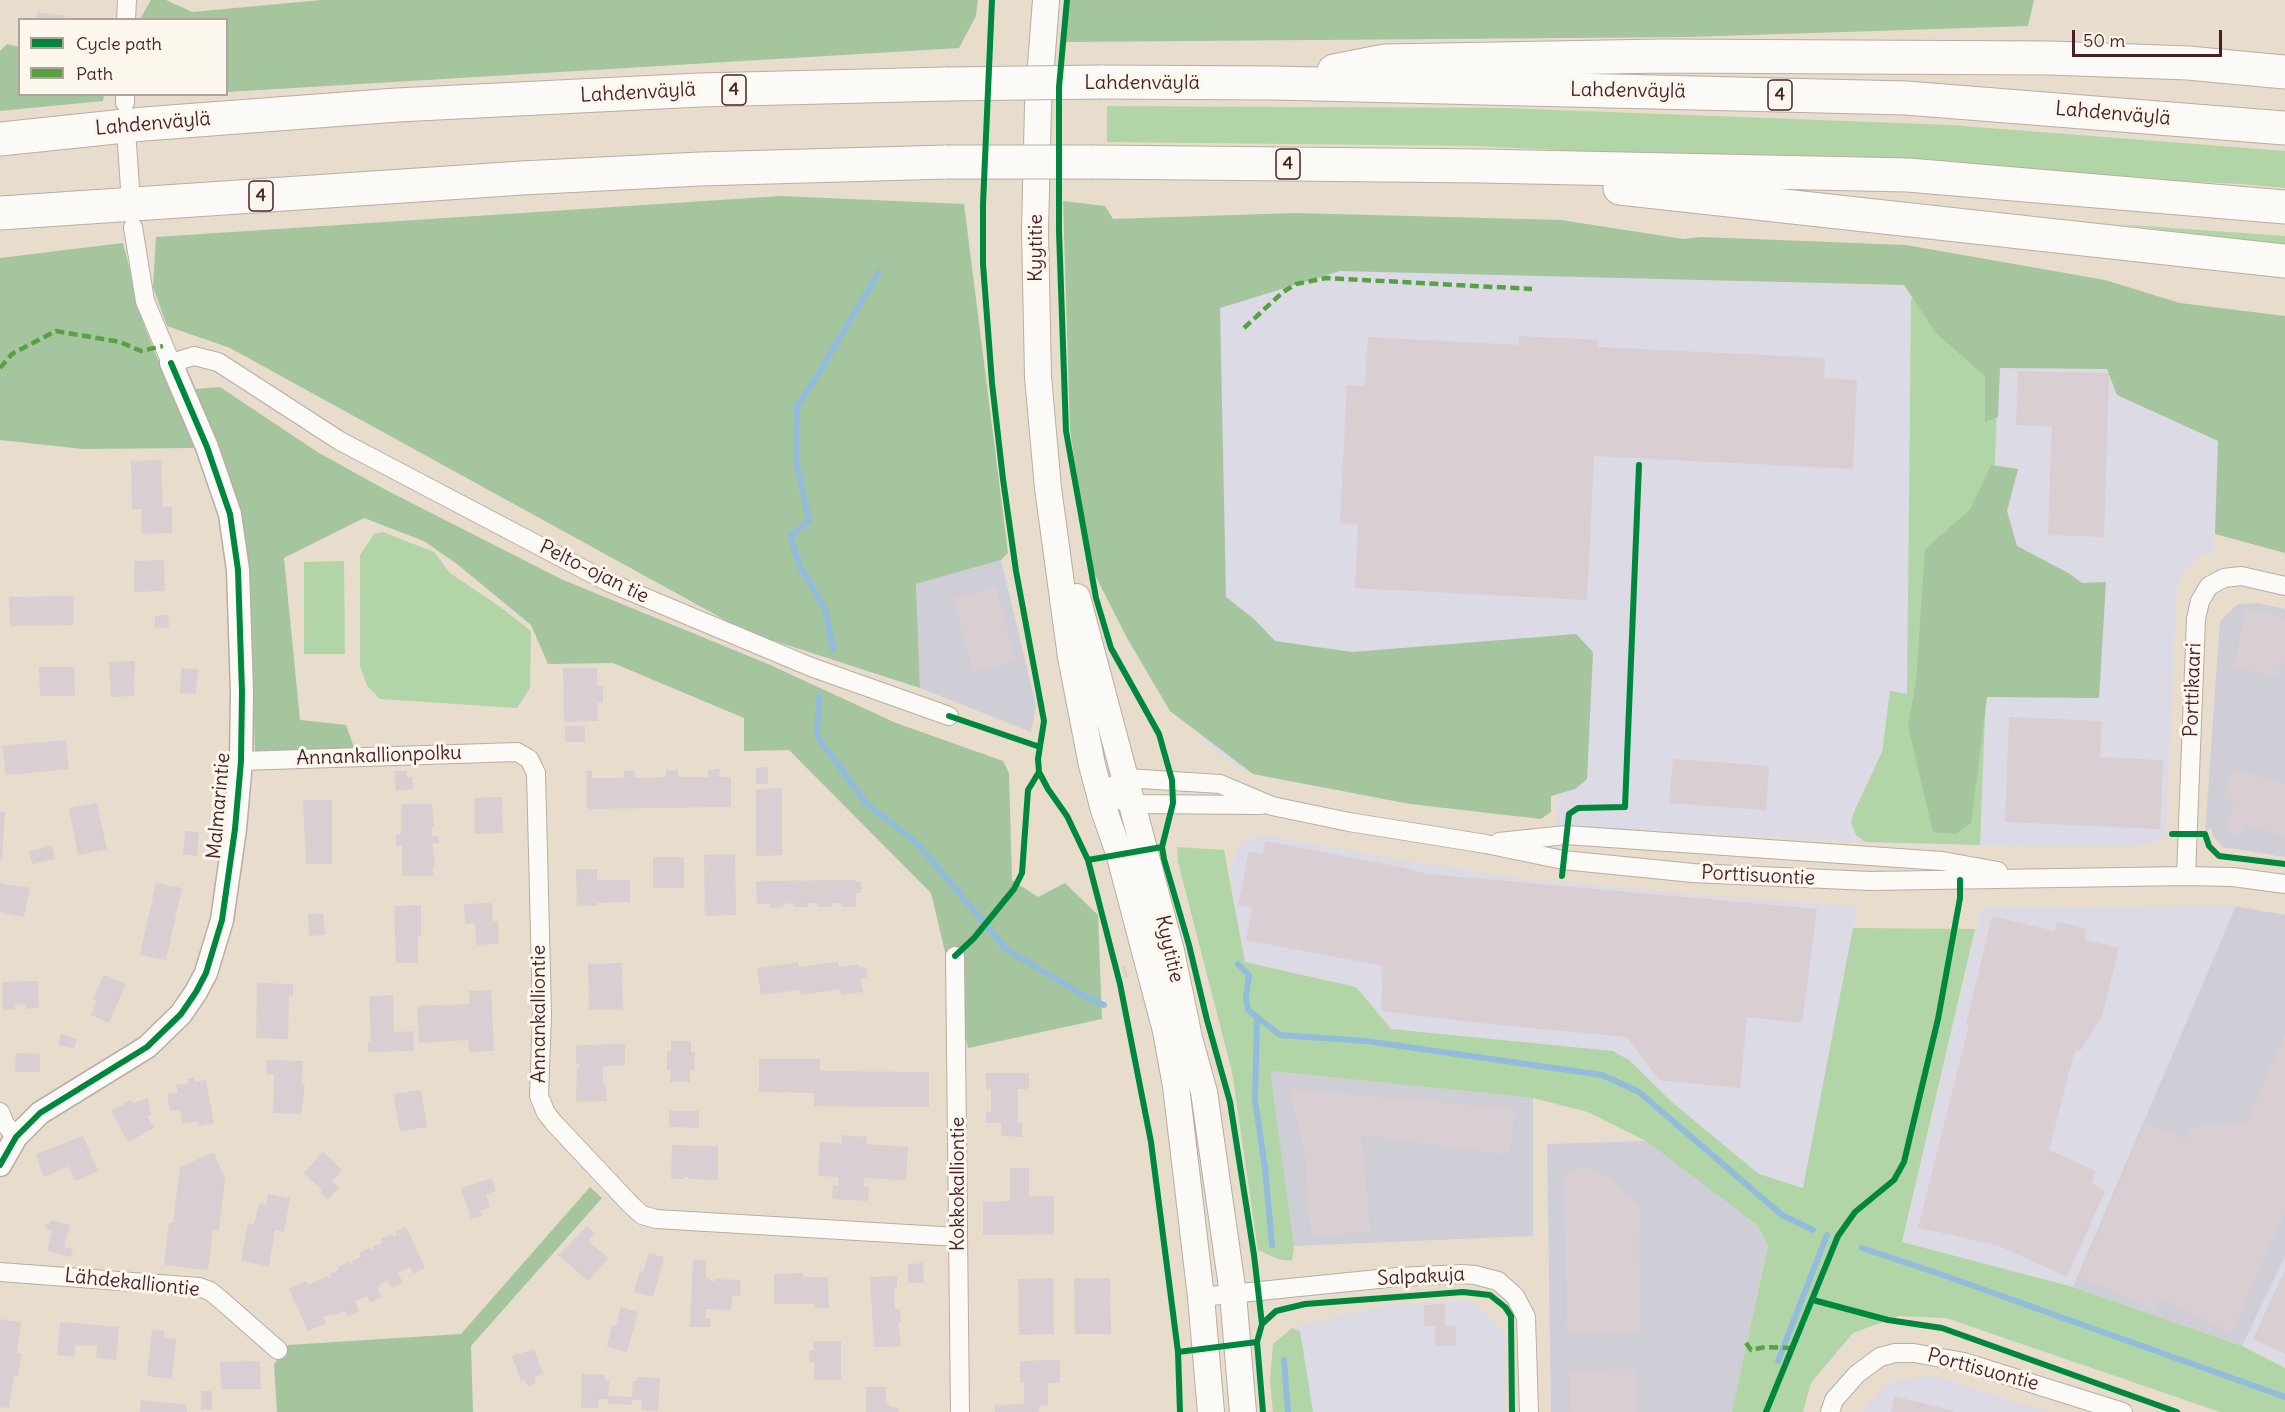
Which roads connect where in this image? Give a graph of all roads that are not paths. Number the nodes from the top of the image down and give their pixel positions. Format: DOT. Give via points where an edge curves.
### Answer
graph roads {
  1 [pos="127,0"];
  2 [pos="1046,0"];
  3 [pos="126,18"];
  4 [pos="2285,60"];
  5 [pos="2188,63"];
  6 [pos="2285,72"];
  7 [pos="1274,83"];
  8 [pos="2285,128"];
  9 [pos="0,139"];
  10 [pos="127,144"];
  11 [pos="1482,166"];
  12 [pos="130,188"];
  13 [pos="2285,207"];
  14 [pos="0,213"];
  15 [pos="133,227"];
  16 [pos="2238,256"];
  17 [pos="2285,261"];
  18 [pos="2285,267"];
  19 [pos="171,363"];
  20 [pos="1050,495"];
  21 [pos="2285,586"];
  22 [pos="949,716"];
  23 [pos="517,752"];
  24 [pos="241,761"];
  25 [pos="1126,778"];
  26 [pos="1099,794"];
  27 [pos="1132,804"];
  28 [pos="1272,806"];
  29 [pos="1486,844"];
  30 [pos="2186,876"];
  31 [pos="2034,877"];
  32 [pos="2285,884"];
  33 [pos="955,956"];
  34 [pos="0,1112"];
  35 [pos="16,1137"];
  36 [pos="0,1165"];
  37 [pos="958,1237"];
  38 [pos="0,1272"];
  39 [pos="1233,1294"];
  40 [pos="1202,1297"];
  41 [pos="278,1350"];
  42 [pos="960,1412"];
  43 [pos="1211,1412"];
  44 [pos="1243,1412"];
  45 [pos="1529,1412"];
  46 [pos="1830,1412"];
  47 [pos="2123,1412"];
  1 -- 3 [label="street"];
  2 -- 20 [label="main road, Kyytitie" via="1035,231 1038,377"];
  4 -- 5 [label="highway"];
  5 -- 6 [label="highway"];
  5 -- 7 [label="highway" via="2050,58 1673,56 1385,61"];
  7 -- 8 [label="highway, Lahdenväylä / 4" via="1906,98"];
  7 -- 9 [label="highway, Lahdenväylä / 4, bridge" via="1101,82 700,90 397,105"];
  10 -- 12 [label="street"];
  11 -- 13 [label="highway, 4" via="1908,175"];
  11 -- 14 [label="highway, 4, bridge" via="947,162 700,169"];
  11 -- 16 [label="highway" via="1625,189"];
  15 -- 19 [label="street" via="146,301"];
  16 -- 17 [label="highway"];
  16 -- 18 [label="highway"];
  19 -- 22 [label="street, Pelto-ojan tie" via="194,356 218,362 340,441 608,582 811,667"];
  19 -- 24 [label="street, Malmarintie" via="230,514 238,570"];
  20 -- 25 [label="main road, Kyytitie"];
  20 -- 26 [label="main road, Kyytitie" via="1071,657"];
  21 -- 30 [label="street, Porttikaari" via="2241,576 2224,578 2210,586 2200,601 2196,619"];
  23 -- 24 [label="street, Annankallionpolku"];
  23 -- 37 [label="street, Annankalliontie" via="529,759 536,773 543,1014 539,1096 554,1122 630,1204 642,1215 656,1219"];
  24 -- 35 [label="street, Malmarintie" via="222,920 213,957 196,992 181,1014 147,1047 50,1106"];
  25 -- 26 [label="street"];
  25 -- 27 [label="main road, Kyytitie"];
  25 -- 28 [label="street, Porttisuontie" via="1220,784"];
  26 -- 27 [label="street, Porttisuontie"];
  26 -- 40 [label="main road, Kyytitie" via="1119,853 1166,1030"];
  27 -- 28 [label="street, Porttisuontie"];
  27 -- 39 [label="main road, Kyytitie" via="1204,1092"];
  28 -- 29 [label="street, Porttisuontie"];
  29 -- 31 [label="street, Porttisuontie" via="1563,860 1693,873 1870,881"];
  29 -- 31 [label="street, Porttisuontie" via="1566,836 1607,838 1942,861"];
  30 -- 31 [label="street, Porttisuontie"];
  30 -- 32 [label="street, Porttisuontie"];
  33 -- 37 [label="street, Kokkokalliontie"];
  34 -- 35 [label="street"];
  35 -- 36 [label="street, Malmarintie"];
  37 -- 42 [label="street, Kokkokalliontie"];
  38 -- 41 [label="street, Lähdekalliontie" via="199,1287 210,1291"];
  39 -- 40 [label="street, Salpakuja"];
  39 -- 44 [label="main road, Kyytitie"];
  39 -- 45 [label="street, Salpakuja" via="1451,1274 1498,1281 1515,1296 1526,1317"];
  40 -- 43 [label="main road, Kyytitie"];
  46 -- 47 [label="street, Porttisuontie" via="1834,1400 1857,1374 1880,1357 1895,1353 1964,1362"];
}
